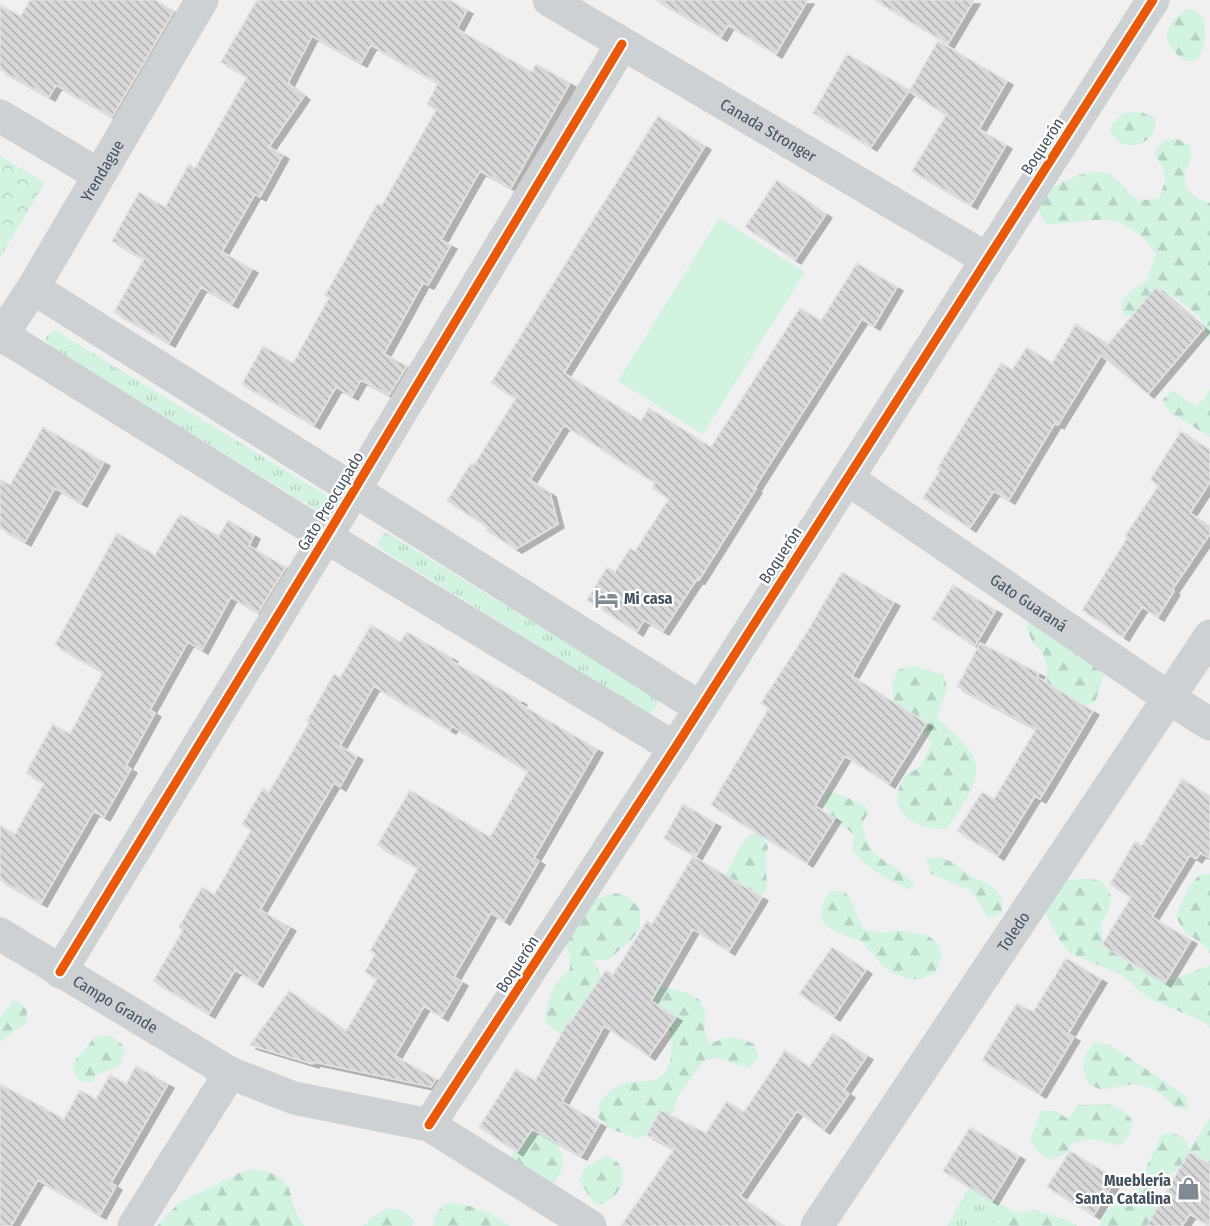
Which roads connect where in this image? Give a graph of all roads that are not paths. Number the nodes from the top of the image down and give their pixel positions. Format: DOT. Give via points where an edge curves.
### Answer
graph roads {
  1 [pos="202,0"];
  2 [pos="549,0"];
  3 [pos="1153,0"];
  4 [pos="622,44"];
  5 [pos="0,116"];
  6 [pos="99,175"];
  7 [pos="987,259"];
  8 [pos="33,288"];
  9 [pos="1,337"];
  10 [pos="848,478"];
  11 [pos="353,491"];
  12 [pos="326,537"];
  13 [pos="1210,636"];
  14 [pos="1169,698"];
  15 [pos="699,708"];
  16 [pos="1210,724"];
  17 [pos="675,748"];
  18 [pos="0,934"];
  19 [pos="60,972"];
  20 [pos="230,1073"];
  21 [pos="429,1125"];
  22 [pos="134,1226"];
  23 [pos="590,1226"];
  24 [pos="818,1226"];
  1 -- 6 [label="street, Yrendague"];
  2 -- 4 [label="street, Canada Stronger"];
  3 -- 7 [label="street, Boquerón"];
  4 -- 7 [label="street, Canada Stronger"];
  4 -- 11 [label="street, Gato Preocupado"];
  5 -- 6 [label="street"];
  6 -- 8 [label="street, Yrendague"];
  7 -- 10 [label="street, Boquerón"];
  8 -- 9 [label="street, Yrendague"];
  8 -- 11 [label="street"];
  9 -- 12 [label="street"];
  10 -- 14 [label="street, Gato Guaraná"];
  10 -- 15 [label="street, Boquerón"];
  11 -- 12 [label="street, Gato Preocupado"];
  11 -- 15 [label="street"];
  12 -- 17 [label="street"];
  12 -- 19 [label="street, Gato Preocupado"];
  13 -- 14 [label="street, Toledo"];
  14 -- 16 [label="street, Gato Guaraná"];
  14 -- 24 [label="street, Toledo"];
  15 -- 17 [label="street, Boquerón"];
  17 -- 21 [label="street, Boquerón"];
  18 -- 19 [label="street, Campo Grande"];
  19 -- 20 [label="street, Campo Grande"];
  20 -- 21 [label="street" via="294,1098"];
  20 -- 22 [label="street"];
  21 -- 23 [label="street"];
}
